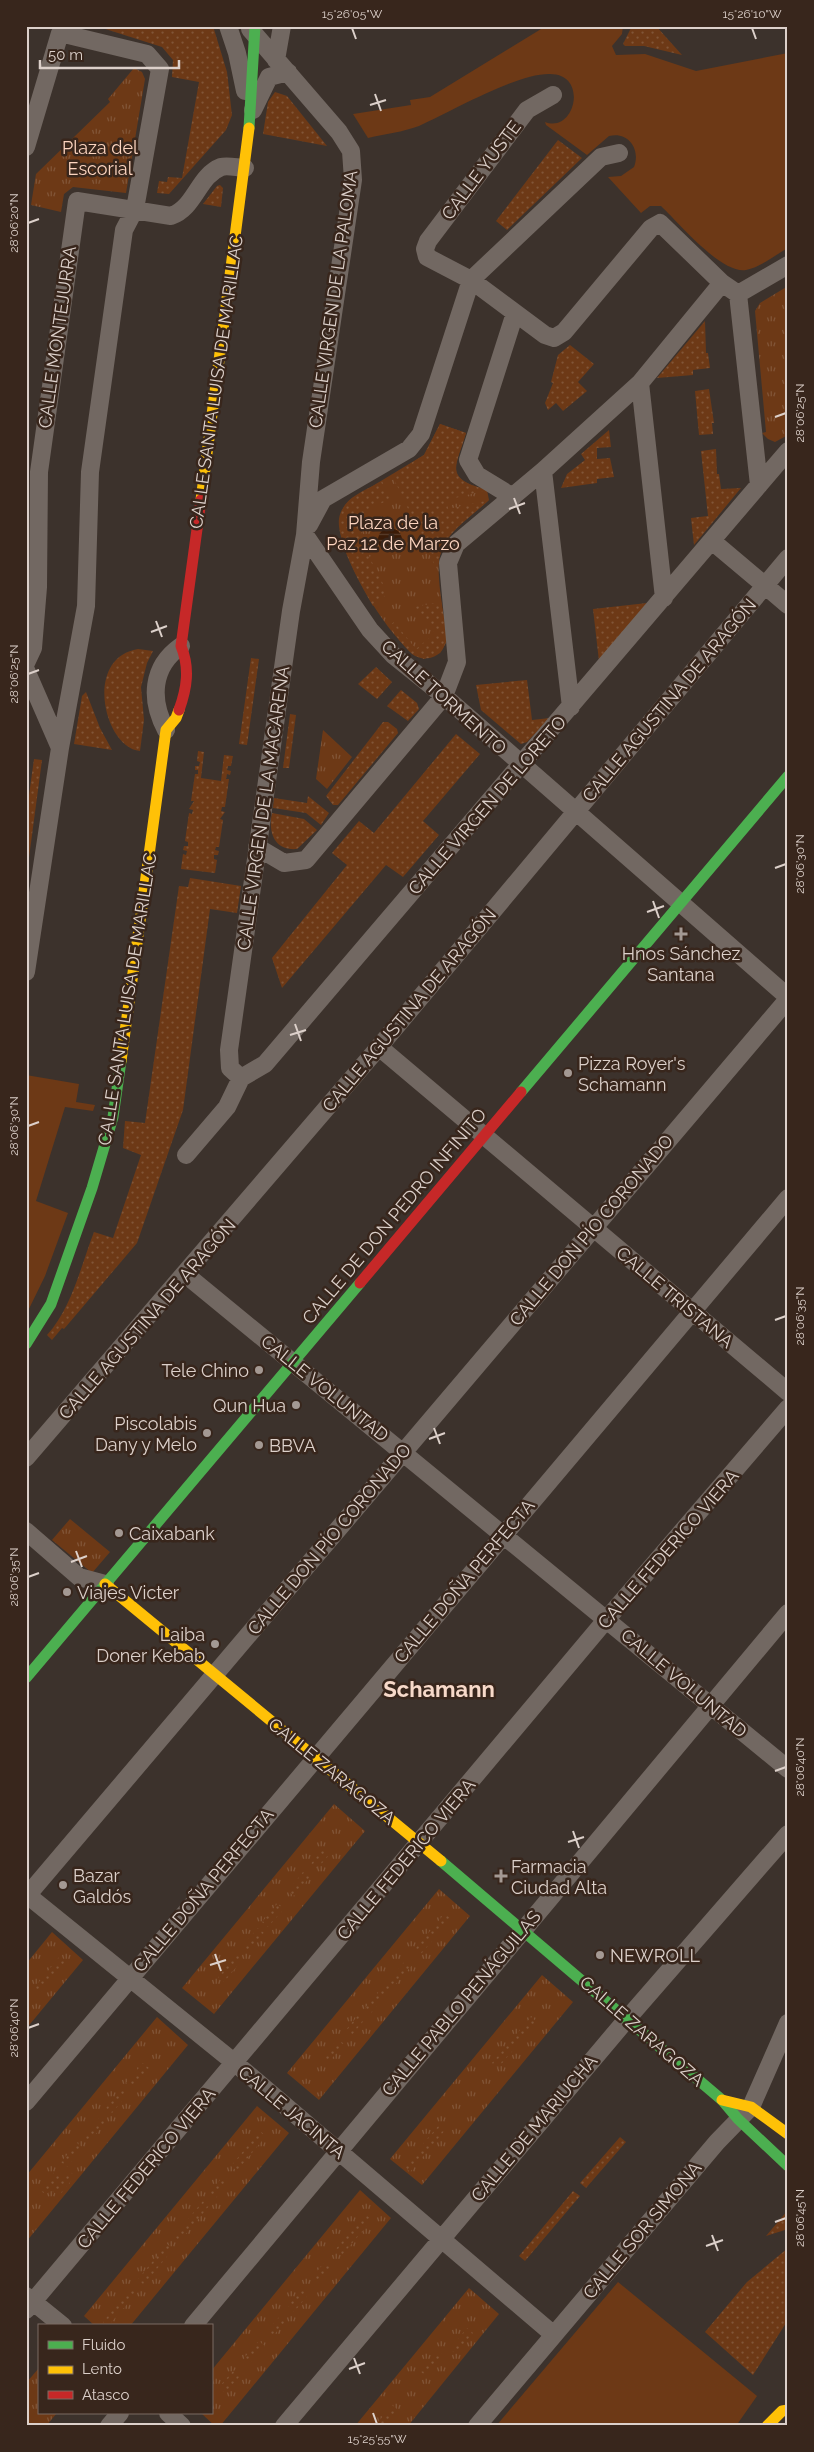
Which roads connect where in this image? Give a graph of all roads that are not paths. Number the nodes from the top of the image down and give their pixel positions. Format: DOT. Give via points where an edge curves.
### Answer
graph roads {
  1 [pos="228,26"];
  2 [pos="282,26"];
  3 [pos="252,29"];
  4 [pos="282,66"];
  5 [pos="553,95"];
  6 [pos="250,117"];
  7 [pos="26,147"];
  8 [pos="619,154"];
  9 [pos="245,168"];
  10 [pos="135,209"];
  11 [pos="788,265"];
  12 [pos="471,280"];
  13 [pos="722,283"];
  14 [pos="738,294"];
  15 [pos="515,313"];
  16 [pos="640,383"];
  17 [pos="788,451"];
  18 [pos="543,472"];
  19 [pos="759,486"];
  20 [pos="513,497"];
  21 [pos="305,535"];
  22 [pos="712,540"];
  23 [pos="788,558"];
  24 [pos="765,585"];
  25 [pos="664,598"];
  26 [pos="788,605"];
  27 [pos="181,646"];
  28 [pos="26,663"];
  29 [pos="26,670"];
  30 [pos="444,696"];
  31 [pos="571,708"];
  32 [pos="166,730"];
  33 [pos="60,748"];
  34 [pos="521,765"];
  35 [pos="788,776"];
  36 [pos="576,812"];
  37 [pos="257,847"];
  38 [pos="681,902"];
  39 [pos="26,972"];
  40 [pos="788,998"];
  41 [pos="379,1047"];
  42 [pos="241,1078"];
  43 [pos="484,1136"];
  44 [pos="186,1155"];
  45 [pos="788,1198"];
  46 [pos="593,1227"];
  47 [pos="185,1274"];
  48 [pos="693,1310"];
  49 [pos="26,1344"];
  50 [pos="294,1362"];
  51 [pos="788,1392"];
  52 [pos="788,1408"];
  53 [pos="402,1451"];
  54 [pos="26,1458"];
  55 [pos="26,1531"];
  56 [pos="503,1535"];
  57 [pos="105,1584"];
  58 [pos="788,1613"];
  59 [pos="607,1620"];
  60 [pos="214,1674"];
  61 [pos="26,1678"];
  62 [pos="712,1706"];
  63 [pos="315,1758"];
  64 [pos="788,1769"];
  65 [pos="788,1834"];
  66 [pos="420,1844"];
  67 [pos="27,1895"];
  68 [pos="523,1929"];
  69 [pos="130,1976"];
  70 [pos="627,2018"];
  71 [pos="788,2023"];
  72 [pos="235,2063"];
  73 [pos="722,2100"];
  74 [pos="26,2102"];
  75 [pos="751,2107"];
  76 [pos="738,2119"];
  77 [pos="788,2134"];
  78 [pos="338,2150"];
  79 [pos="788,2166"];
  80 [pos="441,2238"];
  81 [pos="29,2302"];
  82 [pos="60,2324"];
  83 [pos="195,2324"];
  84 [pos="554,2335"];
  85 [pos="788,2410"];
  86 [pos="119,2414"];
  87 [pos="169,2414"];
  88 [pos="109,2426"];
  89 [pos="182,2426"];
  90 [pos="284,2426"];
  91 [pos="478,2426"];
  92 [pos="767,2426"];
  1 -- 6 [label="street, CALLE SANTA LUISA DE MARILLAC"];
  2 -- 4 [label="street"];
  3 -- 4 [label="street, CALLE VIRGEN DE LA PALOMA"];
  3 -- 6 [label="street, CALLE SANTA LUISA DE MARILLAC"];
  4 -- 6 [label="street, CALLE SANTA LUISA DE MARILLAC" via="269,77"];
  4 -- 21 [label="street, CALLE VIRGEN DE LA PALOMA" via="339,132 351,151 353,180 312,462"];
  5 -- 12 [label="street, CALLE YUSTE" via="527,110 428,241 427,257"];
  6 -- 9 [label="street, CALLE SANTA LUISA DE MARILLAC"];
  7 -- 10 [label="street" via="60,33 147,54 160,69"];
  8 -- 12 [label="street" via="601,157"];
  9 -- 10 [label="street, CALLE MONTEJURRA" via="223,166 214,171 180,213 171,216"];
  9 -- 27 [label="street, CALLE SANTA LUISA DE MARILLAC"];
  10 -- 28 [label="street, CALLE MONTEJURRA" via="77,201 39,472 38,588 33,648"];
  10 -- 33 [label="street" via="124,230 90,472 86,606"];
  11 -- 14 [label="street"];
  12 -- 15 [label="street"];
  12 -- 21 [label="street" via="421,434 409,449 323,499"];
  13 -- 14 [label="street"];
  13 -- 15 [label="street" via="660,223 651,228 564,332 554,338 545,335"];
  13 -- 16 [label="street"];
  14 -- 19 [label="street"];
  15 -- 20 [label="street" via="468,460 477,475"];
  16 -- 18 [label="street"];
  16 -- 25 [label="street"];
  17 -- 19 [label="street, CALLE VIRGEN DE LORETO"];
  18 -- 20 [label="street"];
  18 -- 31 [label="street"];
  19 -- 22 [label="street, CALLE VIRGEN DE LORETO"];
  20 -- 30 [label="street" via="456,544 448,563 457,662"];
  21 -- 30 [label="street, CALLE TORMENTO" via="370,630 393,655"];
  21 -- 37 [label="street, CALLE VIRGEN DE LA MACARENA"];
  22 -- 24 [label="street"];
  22 -- 25 [label="street, CALLE VIRGEN DE LORETO"];
  23 -- 24 [label="street, CALLE AGUSTINA DE ARAGÓN"];
  24 -- 26 [label="street"];
  24 -- 36 [label="street, CALLE AGUSTINA DE ARAGÓN"];
  25 -- 31 [label="street, CALLE VIRGEN DE LORETO"];
  27 -- 32 [label="street, CALLE SANTA LUISA DE MARILLAC" via="186,659 187,689 176,718"];
  27 -- 32 [label="street, CALLE SANTA LUISA DE MARILLAC" via="160,668 155,684 155,700"];
  29 -- 33 [label="street"];
  30 -- 34 [label="street, CALLE TORMENTO"];
  30 -- 37 [label="street" via="306,860 284,863"];
  31 -- 34 [label="street, CALLE VIRGEN DE LORETO"];
  32 -- 49 [label="street, CALLE SANTA LUISA DE MARILLAC" via="114,1117 102,1161 54,1297"];
  33 -- 39 [label="street"];
  34 -- 36 [label="street, CALLE TORMENTO"];
  34 -- 42 [label="street, CALLE VIRGEN DE LORETO" via="265,1064"];
  35 -- 38 [label="street, CALLE DE DON PEDRO INFINITO"];
  36 -- 38 [label="street, CALLE TORMENTO"];
  36 -- 41 [label="street, CALLE AGUSTINA DE ARAGÓN"];
  37 -- 42 [label="street, CALLE VIRGEN DE LA MACARENA" via="229,1050 230,1068"];
  38 -- 40 [label="street, CALLE TORMENTO"];
  38 -- 43 [label="street, CALLE DE DON PEDRO INFINITO"];
  40 -- 46 [label="street, CALLE DON PÍO CORONADO"];
  41 -- 43 [label="street, CALLE TRISTANA"];
  41 -- 47 [label="street, CALLE AGUSTINA DE ARAGÓN"];
  42 -- 44 [label="street" via="227,1107"];
  43 -- 46 [label="street, CALLE TRISTANA"];
  43 -- 50 [label="street, CALLE DE DON PEDRO INFINITO"];
  45 -- 48 [label="street, CALLE DOÑA PERFECTA"];
  46 -- 48 [label="street, CALLE TRISTANA"];
  46 -- 53 [label="street, CALLE DON PÍO CORONADO"];
  47 -- 50 [label="street, CALLE VOLUNTAD"];
  47 -- 54 [label="street, CALLE AGUSTINA DE ARAGÓN"];
  48 -- 51 [label="street, CALLE TRISTANA"];
  48 -- 56 [label="street, CALLE DOÑA PERFECTA"];
  50 -- 53 [label="street, CALLE VOLUNTAD"];
  50 -- 57 [label="street, CALLE DE DON PEDRO INFINITO"];
  52 -- 59 [label="street, CALLE FEDERICO VIERA"];
  53 -- 56 [label="street, CALLE VOLUNTAD"];
  53 -- 60 [label="street, CALLE DON PÍO CORONADO"];
  55 -- 57 [label="street, CALLE ZARAGOZA" via="79,1577"];
  56 -- 59 [label="street, CALLE VOLUNTAD"];
  56 -- 63 [label="street, CALLE DOÑA PERFECTA"];
  57 -- 60 [label="street, CALLE ZARAGOZA"];
  57 -- 61 [label="street, CALLE DE DON PEDRO INFINITO"];
  58 -- 62 [label="street, CALLE PABLO PENÁGUILAS"];
  59 -- 62 [label="street, CALLE VOLUNTAD"];
  59 -- 66 [label="street, CALLE FEDERICO VIERA"];
  60 -- 63 [label="street, CALLE ZARAGOZA"];
  60 -- 67 [label="street, CALLE DON PÍO CORONADO"];
  62 -- 64 [label="street, CALLE VOLUNTAD"];
  62 -- 68 [label="street, CALLE PABLO PENÁGUILAS"];
  63 -- 66 [label="street, CALLE ZARAGOZA"];
  63 -- 69 [label="street, CALLE DOÑA PERFECTA"];
  65 -- 70 [label="street, CALLE DE MARIUCHA"];
  66 -- 68 [label="street, CALLE ZARAGOZA"];
  66 -- 72 [label="street, CALLE FEDERICO VIERA"];
  67 -- 69 [label="street, CALLE JACINTA"];
  68 -- 70 [label="street, CALLE ZARAGOZA"];
  68 -- 78 [label="street, CALLE PABLO PENÁGUILAS"];
  69 -- 72 [label="street, CALLE JACINTA"];
  69 -- 74 [label="street, CALLE DOÑA PERFECTA"];
  70 -- 73 [label="street, CALLE ZARAGOZA"];
  70 -- 80 [label="street, CALLE DE MARIUCHA"];
  71 -- 75 [label="street, CALLE SOR SIMONA"];
  72 -- 78 [label="street, CALLE JACINTA"];
  72 -- 81 [label="street, CALLE FEDERICO VIERA"];
  73 -- 75 [label="street"];
  73 -- 76 [label="street, CALLE ZARAGOZA"];
  75 -- 76 [label="street, CALLE SOR SIMONA"];
  75 -- 77 [label="street"];
  76 -- 79 [label="street, CALLE ZARAGOZA"];
  76 -- 84 [label="street, CALLE SOR SIMONA"];
  78 -- 80 [label="street, CALLE JACINTA"];
  78 -- 83 [label="street, CALLE PABLO PENÁGUILAS"];
  80 -- 84 [label="street, CALLE JACINTA"];
  80 -- 90 [label="street, CALLE DE MARIUCHA"];
  81 -- 82 [label="street"];
  84 -- 91 [label="street, CALLE SOR SIMONA"];
  85 -- 92 [label="street" via="782,2411"];
  86 -- 88 [label="street"];
  87 -- 89 [label="street"];
}
